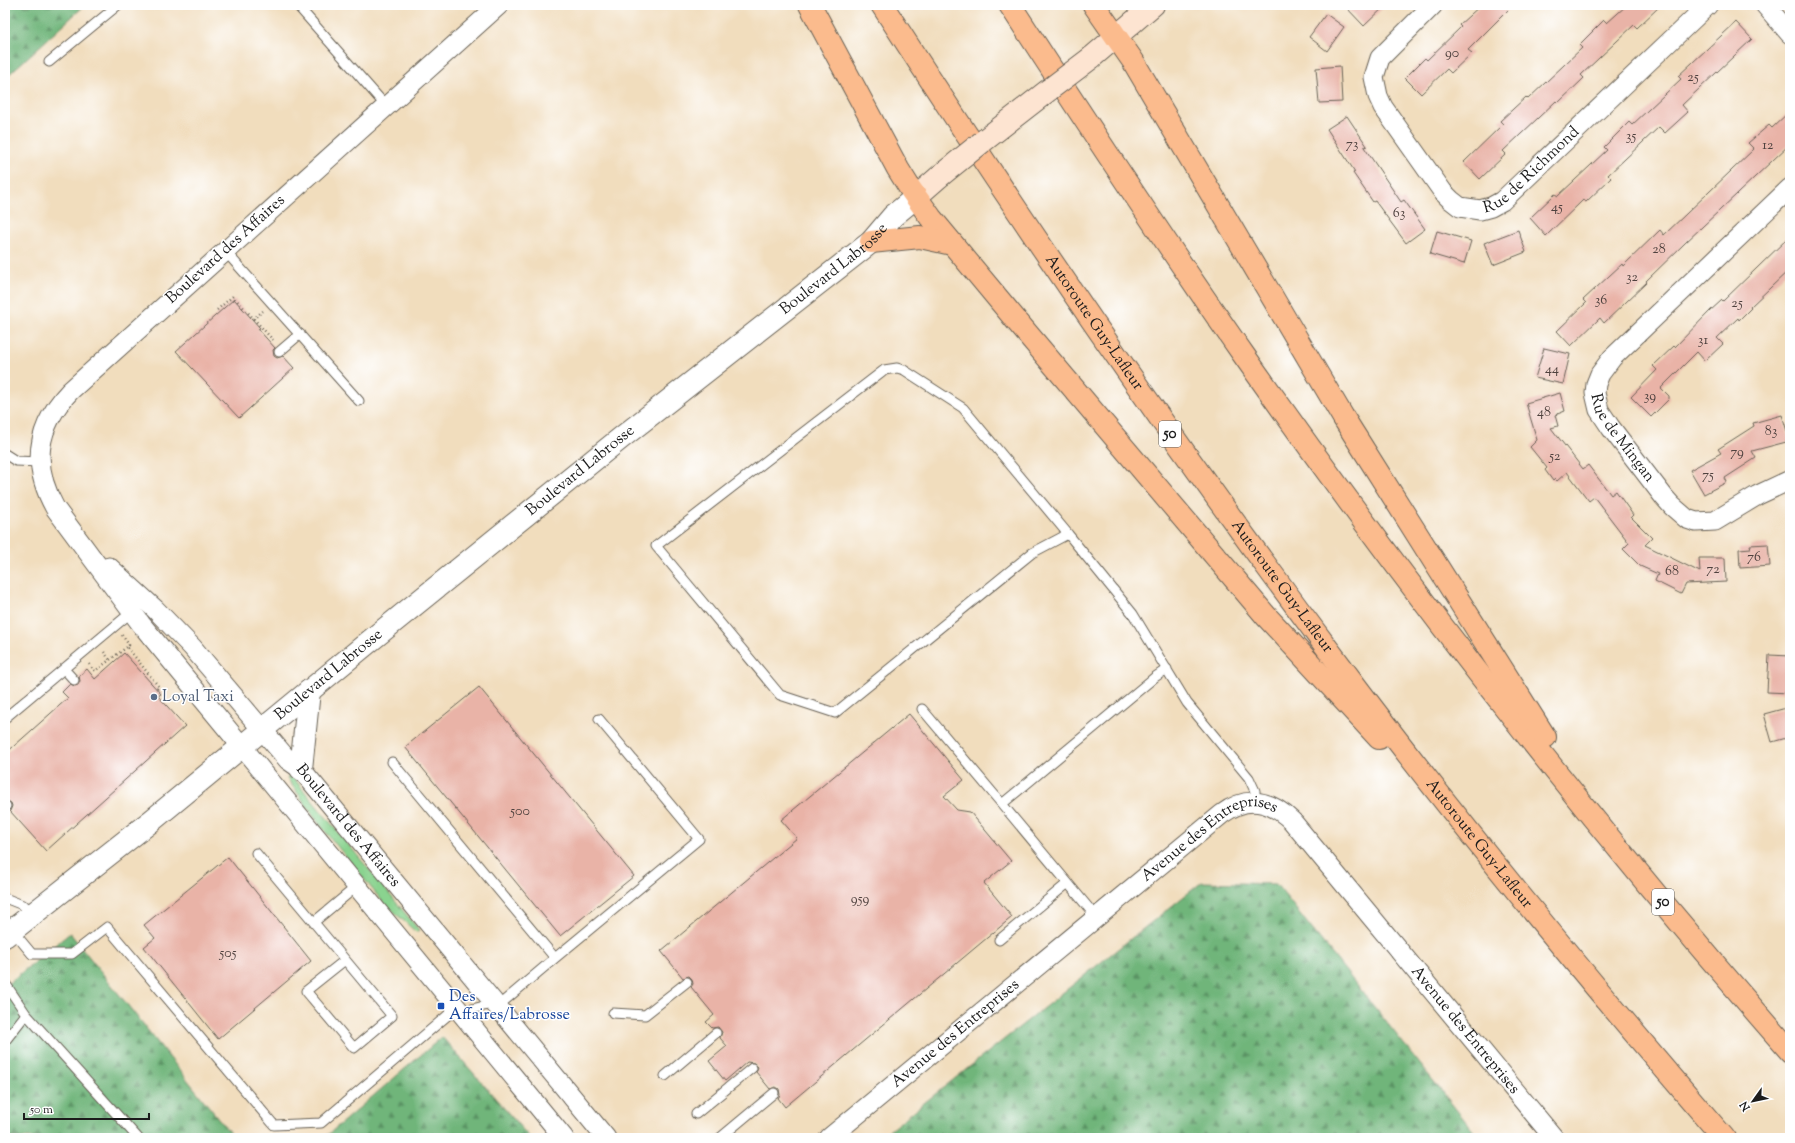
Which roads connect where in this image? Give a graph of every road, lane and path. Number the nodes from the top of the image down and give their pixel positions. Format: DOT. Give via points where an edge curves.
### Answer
graph roads {
  1 [pos="118,5"];
  2 [pos="297,5"];
  3 [pos="499,5"];
  4 [pos="810,5"];
  5 [pos="882,5"];
  6 [pos="1010,5"];
  7 [pos="1094,5"];
  8 [pos="1154,5"];
  9 [pos="1433,5"];
  10 [pos="1708,5"];
  11 [pos="1765,5"];
  12 [pos="1790,34"];
  13 [pos="1116,36"];
  14 [pos="49,62"];
  15 [pos="386,106"];
  16 [pos="1790,188"];
  17 [pos="916,197"];
  18 [pos="871,242"];
  19 [pos="952,244"];
  20 [pos="225,251"];
  21 [pos="217,310"];
  22 [pos="268,334"];
  23 [pos="300,334"];
  24 [pos="279,352"];
  25 [pos="359,401"];
  26 [pos="5,454"];
  27 [pos="40,462"];
  28 [pos="1790,480"];
  29 [pos="1068,534"];
  30 [pos="138,606"];
  31 [pos="120,633"];
  32 [pos="126,647"];
  33 [pos="87,662"];
  34 [pos="64,669"];
  35 [pos="1167,669"];
  36 [pos="74,680"];
  37 [pos="157,689"];
  38 [pos="309,691"];
  39 [pos="922,709"];
  40 [pos="5,718"];
  41 [pos="599,718"];
  42 [pos="262,729"];
  43 [pos="241,747"];
  44 [pos="392,762"];
  45 [pos="301,770"];
  46 [pos="1255,802"];
  47 [pos="1002,804"];
  48 [pos="1603,829"];
  49 [pos="1481,847"];
  50 [pos="256,853"];
  51 [pos="1068,883"];
  52 [pos="356,887"];
  53 [pos="5,898"];
  54 [pos="32,913"];
  55 [pos="1097,918"];
  56 [pos="314,922"];
  57 [pos="8,933"];
  58 [pos="999,940"];
  59 [pos="555,958"];
  60 [pos="345,960"];
  61 [pos="686,982"];
  62 [pos="5,983"];
  63 [pos="495,1004"];
  64 [pos="460,1012"];
  65 [pos="613,1013"];
  66 [pos="26,1014"];
  67 [pos="716,1033"];
  68 [pos="5,1041"];
  69 [pos="1790,1051"];
  70 [pos="752,1068"];
  71 [pos="665,1076"];
  72 [pos="774,1093"];
  73 [pos="696,1114"];
  74 [pos="138,1138"];
  75 [pos="564,1138"];
  76 [pos="606,1138"];
  77 [pos="720,1138"];
  78 [pos="829,1138"];
  79 [pos="1554,1138"];
  80 [pos="1724,1138"];
  1 -- 14 [label="lane"];
  2 -- 15 [label="lane"];
  3 -- 15 [label="street, Boulevard des Affaires"];
  4 -- 17 [label="highway" via="898,169"];
  5 -- 49 [label="highway, Autoroute Guy-Lafleur / 50" via="1032,234 1172,437 1340,666"];
  6 -- 48 [label="highway, 50" via="1187,273 1270,391 1427,605 1510,714"];
  7 -- 13 [label="highway"];
  8 -- 13 [label="main road, Boulevard Labrosse"];
  9 -- 10 [label="street, Rue de Richmond" via="1380,58 1374,77 1375,87 1384,107 1443,192 1460,207 1480,210 1502,201"];
  11 -- 12 [label="street"];
  13 -- 17 [label="main road, Boulevard Labrosse, bridge"];
  13 -- 48 [label="highway" via="1400,510"];
  15 -- 20 [label="street, Boulevard des Affaires"];
  16 -- 28 [label="street, Rue de Mingan" via="1612,358 1600,374 1595,393 1599,410 1611,428 1672,506 1687,519 1696,522 1715,521 1758,495"];
  17 -- 18 [label="street, Boulevard Labrosse" via="893,216"];
  17 -- 19 [label="highway"];
  18 -- 19 [label="highway" via="920,237"];
  18 -- 38 [label="street, Boulevard Labrosse" via="621,438"];
  19 -- 49 [label="highway" via="1266,616"];
  20 -- 23 [label="lane"];
  20 -- 27 [label="street, Boulevard des Affaires" via="63,398 45,428"];
  21 -- 22 [label="path" via="233,296"];
  23 -- 24 [label="lane"];
  23 -- 25 [label="lane"];
  26 -- 27 [label="lane" via="16,461"];
  27 -- 30 [label="street, Boulevard des Affaires" via="49,498 71,531"];
  29 -- 29 [label="lane" via="963,408 904,370 896,368 884,370 656,546 780,695 835,713 1032,553"];
  29 -- 35 [label="lane" via="1133,614"];
  30 -- 34 [label="lane"];
  30 -- 42 [label="street, Boulevard des Affaires" via="192,647"];
  30 -- 43 [label="street, Boulevard des Affaires"];
  31 -- 32 [label="path" via="129,645"];
  32 -- 33 [label="path" via="95,672"];
  32 -- 37 [label="path" via="159,687"];
  34 -- 36 [label="lane"];
  34 -- 40 [label="lane"];
  35 -- 46 [label="lane" via="1196,716 1249,778 1255,792"];
  35 -- 47 [label="lane"];
  38 -- 42 [label="street, Boulevard Labrosse"];
  38 -- 45 [label="street"];
  39 -- 47 [label="lane"];
  41 -- 59 [label="lane" via="699,839"];
  42 -- 43 [label="street, Boulevard Labrosse"];
  42 -- 45 [label="street, Boulevard des Affaires" via="288,760"];
  43 -- 52 [label="street, Boulevard des Affaires"];
  43 -- 54 [label="street, Boulevard Labrosse" via="150,822"];
  44 -- 59 [label="lane"];
  45 -- 63 [label="street, Boulevard des Affaires"];
  46 -- 55 [label="street, Avenue des Entreprises" via="1230,809"];
  46 -- 79 [label="street, Avenue des Entreprises" via="1276,808 1292,821"];
  47 -- 51 [label="lane"];
  48 -- 69 [label="highway, 50"];
  49 -- 80 [label="highway, Autoroute Guy-Lafleur / 50" via="1607,1002"];
  50 -- 56 [label="lane"];
  51 -- 55 [label="lane"];
  51 -- 58 [label="lane"];
  52 -- 56 [label="lane"];
  52 -- 64 [label="street, Boulevard des Affaires"];
  53 -- 54 [label="lane" via="25,906"];
  54 -- 57 [label="street, Boulevard Labrosse"];
  55 -- 78 [label="street, Avenue des Entreprises"];
  56 -- 60 [label="lane"];
  57 -- 64 [label="lane" via="32,954 72,954 107,927 274,1124 321,1123 448,1015"];
  59 -- 63 [label="lane" via="504,1001"];
  60 -- 60 [label="lane" via="392,1016 354,1048 306,991"];
  61 -- 65 [label="lane" via="645,1015"];
  62 -- 66 [label="lane"];
  63 -- 64 [label="lane"];
  63 -- 76 [label="street, Boulevard des Affaires"];
  64 -- 75 [label="street, Boulevard des Affaires"];
  66 -- 68 [label="lane"];
  66 -- 74 [label="lane"];
  67 -- 71 [label="lane"];
  70 -- 73 [label="lane"];
  72 -- 77 [label="lane"];
}
